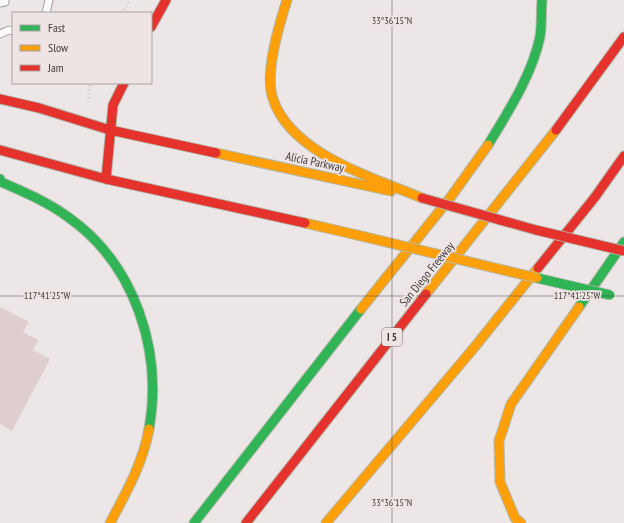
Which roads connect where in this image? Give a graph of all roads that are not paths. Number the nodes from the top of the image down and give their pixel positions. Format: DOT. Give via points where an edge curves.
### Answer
graph roads {
  1 [pos="5,0"];
  2 [pos="49,0"];
  3 [pos="166,0"];
  4 [pos="288,0"];
  5 [pos="542,0"];
  6 [pos="0,3"];
  7 [pos="46,12"];
  8 [pos="152,25"];
  9 [pos="12,31"];
  10 [pos="0,34"];
  11 [pos="624,37"];
  12 [pos="124,84"];
  13 [pos="0,99"];
  14 [pos="110,130"];
  15 [pos="0,150"];
  16 [pos="624,156"];
  17 [pos="0,179"];
  18 [pos="106,179"];
  19 [pos="422,198"];
  20 [pos="624,242"];
  21 [pos="624,251"];
  22 [pos="614,296"];
  23 [pos="110,523"];
  24 [pos="194,523"];
  25 [pos="246,523"];
  26 [pos="326,523"];
  27 [pos="521,523"];
  1 -- 6 [label="lane"];
  2 -- 7 [label="lane"];
  3 -- 8 [label="main road"];
  4 -- 19 [label="main road" via="274,51 271,77 273,99 285,121 300,137 337,161"];
  5 -- 24 [label="main road" via="541,30 534,57 505,117 482,156 429,227 400,259"];
  9 -- 10 [label="lane"];
  11 -- 25 [label="main road, San Diego Freeway / I 5" via="540,152"];
  12 -- 14 [label="main road" via="113,105"];
  13 -- 14 [label="main road, Alicia Parkway" via="54,112"];
  14 -- 18 [label="main road"];
  14 -- 19 [label="main road, Alicia Parkway"];
  15 -- 18 [label="main road"];
  16 -- 26 [label="main road" via="473,349"];
  17 -- 23 [label="main road" via="1,182 67,216 90,235 115,263 142,312 152,354 154,399 147,440 134,476"];
  18 -- 22 [label="main road, bridge"];
  19 -- 21 [label="main road, Alicia Parkway, bridge" via="536,230"];
  20 -- 27 [label="main road" via="511,404 499,441 500,482 515,518"];
}
